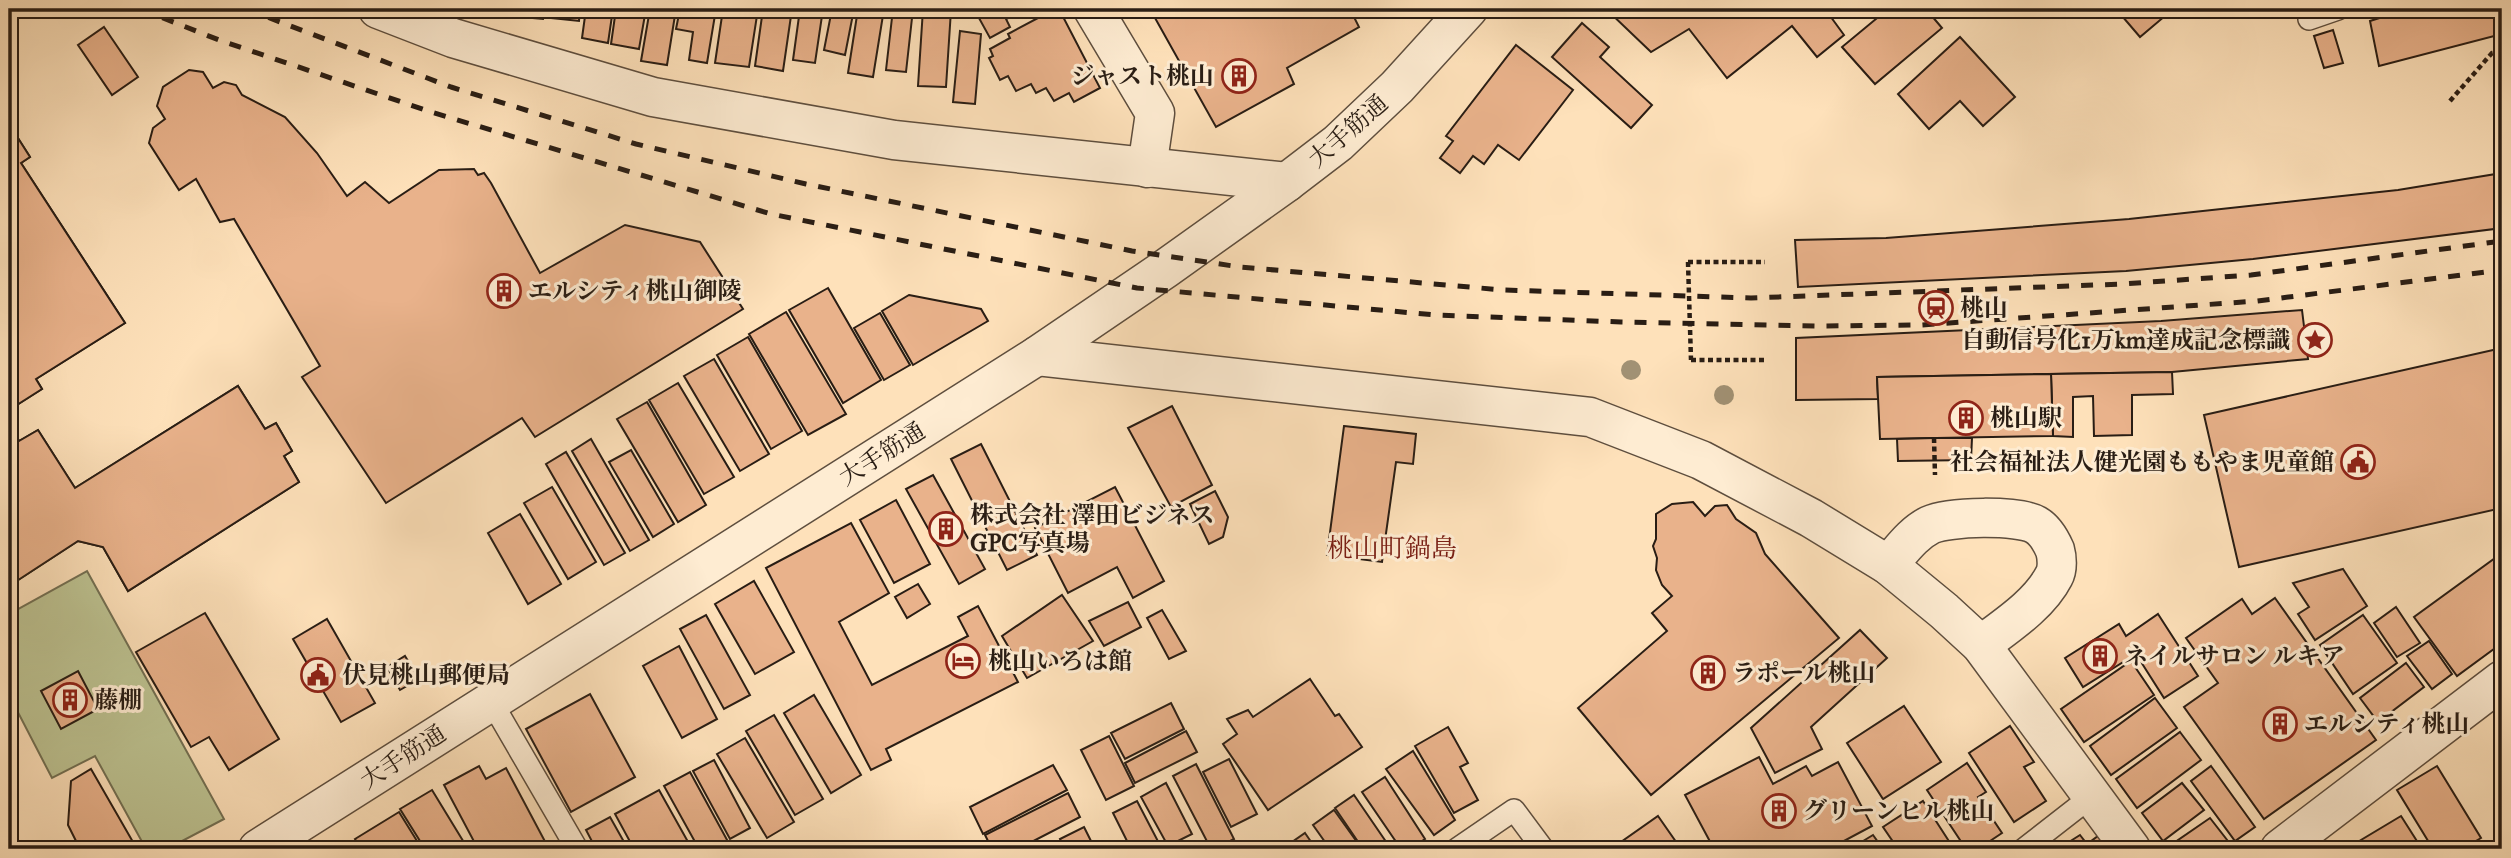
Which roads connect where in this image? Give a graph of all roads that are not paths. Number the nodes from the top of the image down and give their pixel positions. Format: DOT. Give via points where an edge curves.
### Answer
graph roads {
  1 [pos="378,9"];
  2 [pos="1093,9"];
  3 [pos="1468,9"];
  4 [pos="2338,9"];
  5 [pos="2309,19"];
  6 [pos="1147,168"];
  7 [pos="1287,182"];
  8 [pos="1037,356"];
  9 [pos="1888,565"];
  10 [pos="1981,645"];
  11 [pos="2502,680"];
  12 [pos="491,701"];
  13 [pos="2092,796"];
  14 [pos="2298,844"];
  15 [pos="258,849"];
  16 [pos="577,849"];
  17 [pos="1457,849"];
  18 [pos="1543,849"];
  19 [pos="2024,849"];
  20 [pos="2131,849"];
  1 -- 6 [label="street" via="453,38 653,97 894,140"];
  2 -- 6 [label="street" via="1155,113"];
  3 -- 7 [label="street, 大手筋通" via="1397,87 1338,143"];
  4 -- 5 [label="lane"];
  6 -- 7 [label="street"];
  7 -- 8 [label="street, 大手筋通"];
  8 -- 9 [label="street" via="1590,417 1701,460"];
  8 -- 12 [label="street, 大手筋通"];
  9 -- 10 [label="street"];
  9 -- 10 [label="street" via="1914,535 1932,524 1955,518 2037,525 2050,538 2056,573 2041,595"];
  10 -- 13 [label="street"];
  11 -- 14 [label="street"];
  12 -- 15 [label="street, 大手筋通"];
  12 -- 16 [label="lane"];
  13 -- 19 [label="lane"];
  13 -- 20 [label="street"];
  17 -- 18 [label="lane" via="1514,810"];
}
